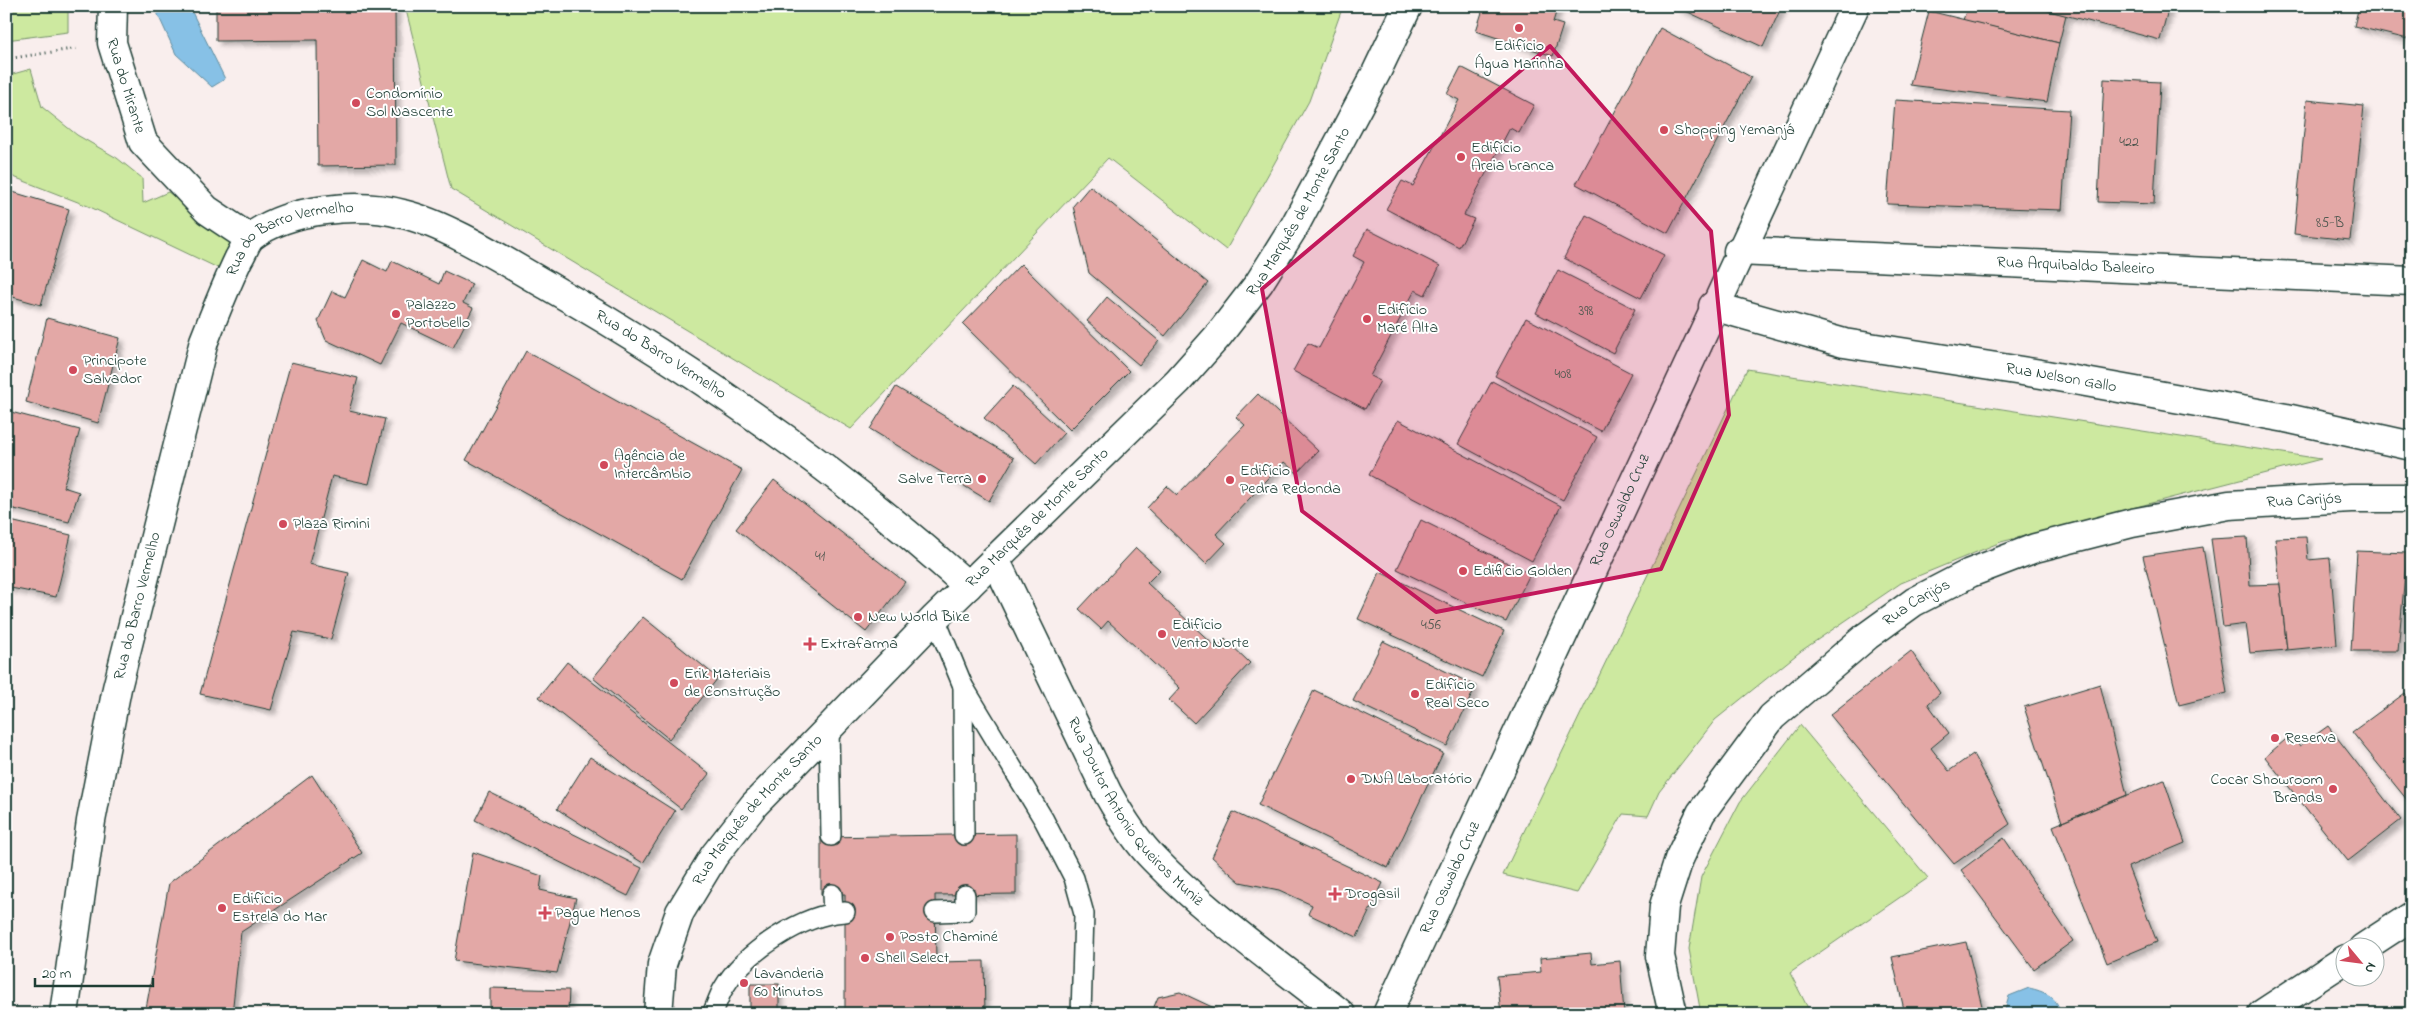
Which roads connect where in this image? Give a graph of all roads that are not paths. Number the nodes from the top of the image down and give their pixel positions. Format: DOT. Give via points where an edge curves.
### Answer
graph roads {
  1 [pos="113,6"];
  2 [pos="1408,6"];
  3 [pos="1854,6"];
  4 [pos="250,238"];
  5 [pos="1738,251"];
  6 [pos="2412,281"];
  7 [pos="1713,306"];
  8 [pos="2412,446"];
  9 [pos="2412,498"];
  10 [pos="996,559"];
  11 [pos="968,586"];
  12 [pos="935,618"];
  13 [pos="962,686"];
  14 [pos="829,728"];
  15 [pos="964,835"];
  16 [pos="831,836"];
  17 [pos="965,894"];
  18 [pos="837,906"];
  19 [pos="935,912"];
  20 [pos="2412,916"];
  21 [pos="2379,938"];
  22 [pos="2336,966"];
  23 [pos="64,1014"];
  24 [pos="658,1014"];
  25 [pos="712,1014"];
  26 [pos="1081,1014"];
  27 [pos="1341,1014"];
  28 [pos="1386,1014"];
  29 [pos="1673,1014"];
  30 [pos="2262,1014"];
  1 -- 4 [label="street, Rua do Mirante" via="112,43 143,142 207,210"];
  2 -- 10 [label="street, Rua Marquês de Monte Santo" via="1376,74 1294,227 1259,283 1218,336 1178,380"];
  3 -- 5 [label="street, Rua Oswaldo Cruz"];
  4 -- 11 [label="street, Rua do Barro Vermelho" via="288,217 361,208 403,214 441,229 627,331 704,381 863,495"];
  4 -- 23 [label="street, Rua do Barro Vermelho" via="224,288 204,342 117,688 91,821"];
  5 -- 6 [label="street, Rua Arquibaldo Baleeiro"];
  5 -- 7 [label="street, Rua Oswaldo Cruz"];
  7 -- 8 [label="street, Rua Nelson Gallo" via="1844,343 2041,374 2266,415"];
  7 -- 28 [label="street, Rua Oswaldo Cruz" via="1522,726"];
  9 -- 29 [label="street, Rua Carijós" via="2229,505 2132,523 2036,548 1970,573 1914,602 1867,636 1772,717 1700,813 1679,859 1664,906 1660,956"];
  10 -- 11 [label="street, Rua Marquês de Monte Santo"];
  10 -- 27 [label="street, Rua Doutor Antonio Queiros Muniz" via="1108,794 1127,827 1153,859 1205,907"];
  11 -- 12 [label="street, Rua Marquês de Monte Santo"];
  12 -- 13 [label="lane"];
  12 -- 14 [label="street, Rua Marquês de Monte Santo"];
  13 -- 15 [label="lane"];
  13 -- 26 [label="lane" via="1044,820 1074,878 1084,914"];
  14 -- 16 [label="lane"];
  14 -- 24 [label="street, Rua Marquês de Monte Santo" via="754,805 714,856 680,912 662,964"];
  17 -- 19 [label="lane" via="965,911"];
  18 -- 25 [label="lane" via="758,948 724,987"];
  20 -- 21 [label="street"];
  22 -- 30 [label="street"];
}
